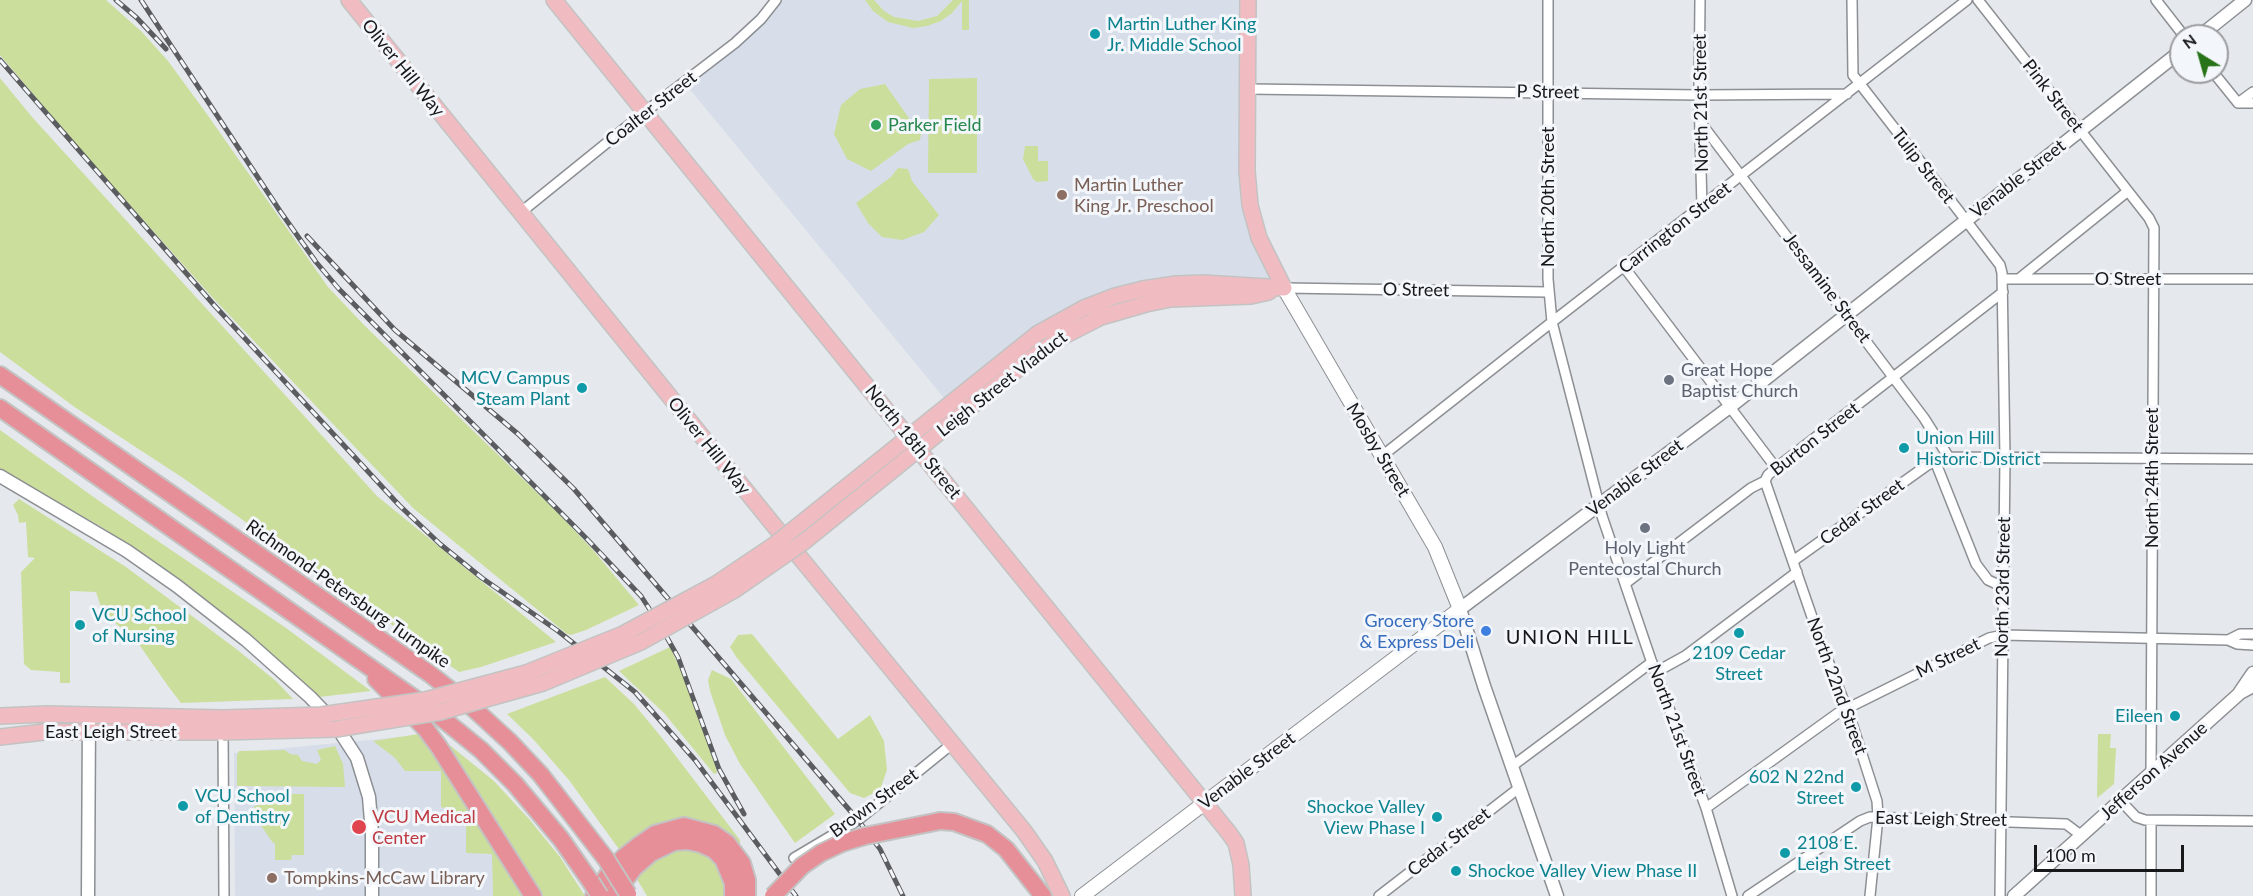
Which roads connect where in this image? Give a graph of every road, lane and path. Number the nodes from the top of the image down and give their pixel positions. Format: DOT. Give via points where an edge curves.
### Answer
graph roads {
  1 [pos="349,0"];
  2 [pos="554,0"];
  3 [pos="776,0"];
  4 [pos="1248,0"];
  5 [pos="1548,0"];
  6 [pos="1700,0"];
  7 [pos="1852,0"];
  8 [pos="1967,0"];
  9 [pos="1978,0"];
  10 [pos="2156,0"];
  11 [pos="2245,0"];
  12 [pos="2175,24"];
  13 [pos="2215,24"];
  14 [pos="2169,60"];
  15 [pos="1860,84"];
  16 [pos="2222,84"];
  17 [pos="1248,89"];
  18 [pos="1548,92"];
  19 [pos="2253,92"];
  20 [pos="1847,94"];
  21 [pos="1699,95"];
  22 [pos="2253,103"];
  23 [pos="2238,104"];
  24 [pos="645,112"];
  25 [pos="1701,123"];
  26 [pos="2080,130"];
  27 [pos="1743,175"];
  28 [pos="2128,191"];
  29 [pos="1702,207"];
  30 [pos="520,213"];
  31 [pos="1965,220"];
  32 [pos="1624,267"];
  33 [pos="2003,279"];
  34 [pos="2019,279"];
  35 [pos="2153,279"];
  36 [pos="2253,279"];
  37 [pos="1284,288"];
  38 [pos="1548,292"];
  39 [pos="2003,292"];
  40 [pos="1846,314"];
  41 [pos="1552,322"];
  42 [pos="0,370"];
  43 [pos="0,375"];
  44 [pos="1894,377"];
  45 [pos="38,400"];
  46 [pos="1731,406"];
  47 [pos="0,408"];
  48 [pos="0,414"];
  49 [pos="28,428"];
  50 [pos="1382,456"];
  51 [pos="1948,456"];
  52 [pos="2005,458"];
  53 [pos="2152,459"];
  54 [pos="2253,459"];
  55 [pos="1935,461"];
  56 [pos="1776,468"];
  57 [pos="0,476"];
  58 [pos="1765,481"];
  59 [pos="1599,506"];
  60 [pos="1793,561"];
  61 [pos="1797,572"];
  62 [pos="1626,583"];
  63 [pos="2003,587"];
  64 [pos="1461,609"];
  65 [pos="320,632"];
  66 [pos="2253,634"];
  67 [pos="2003,635"];
  68 [pos="2153,638"];
  69 [pos="2228,640"];
  70 [pos="2253,645"];
  71 [pos="1652,662"];
  72 [pos="1656,672"];
  73 [pos="2253,672"];
  74 [pos="2253,686"];
  75 [pos="2240,693"];
  76 [pos="1847,708"];
  77 [pos="89,715"];
  78 [pos="0,716"];
  79 [pos="223,725"];
  80 [pos="89,732"];
  81 [pos="0,737"];
  82 [pos="952,744"];
  83 [pos="1511,767"];
  84 [pos="2151,773"];
  85 [pos="1519,788"];
  86 [pos="2121,801"];
  87 [pos="1205,802"];
  88 [pos="1706,808"];
  89 [pos="1878,817"];
  90 [pos="2000,820"];
  91 [pos="2253,820"];
  92 [pos="2151,821"];
  93 [pos="2082,836"];
  94 [pos="794,858"];
  95 [pos="595,891"];
  96 [pos="623,895"];
  97 [pos="88,896"];
  98 [pos="224,896"];
  99 [pos="372,896"];
  100 [pos="533,896"];
  101 [pos="733,896"];
  102 [pos="747,896"];
  103 [pos="773,896"];
  104 [pos="1043,896"];
  105 [pos="1062,896"];
  106 [pos="1082,896"];
  107 [pos="1243,896"];
  108 [pos="1379,896"];
  109 [pos="1557,896"];
  110 [pos="1732,896"];
  111 [pos="1748,896"];
  112 [pos="1870,896"];
  113 [pos="2000,896"];
  114 [pos="2014,896"];
  115 [pos="2151,896"];
  1 -- 30 [label="main road, Oliver Hill Way"];
  2 -- 24 [label="main road, North 18th Street"];
  3 -- 24 [label="street, Coalter Street" via="735,43"];
  4 -- 17 [label="main road, Mosby Street"];
  5 -- 18 [label="street, North 20th Street"];
  6 -- 21 [label="street, North 21st Street"];
  7 -- 15 [label="street" via="1853,75"];
  8 -- 15 [label="street, Carrington Street"];
  9 -- 26 [label="street, Pink Street"];
  10 -- 12 [label="street"];
  11 -- 13 [label="street"];
  14 -- 26 [label="street, Venable Street"];
  15 -- 20 [label="street, Carrington Street"];
  15 -- 31 [label="street, Tulip Street"];
  16 -- 23 [label="street"];
  17 -- 18 [label="street, P Street"];
  17 -- 37 [label="main road, Mosby Street" via="1250,205 1263,249"];
  18 -- 21 [label="street, P Street"];
  18 -- 38 [label="street, North 20th Street"];
  19 -- 23 [label="street"];
  20 -- 21 [label="street, P Street"];
  20 -- 27 [label="street, Carrington Street"];
  21 -- 25 [label="street, North 21st Street"];
  22 -- 23 [label="street"];
  24 -- 30 [label="street, Coalter Street"];
  24 -- 87 [label="main road, North 18th Street"];
  25 -- 27 [label="street, Jessamine Street"];
  25 -- 29 [label="street, North 21st Street"];
  26 -- 28 [label="street, Pink Street"];
  26 -- 31 [label="street, Venable Street"];
  27 -- 29 [label="street, Carrington Street"];
  27 -- 40 [label="street, Jessamine Street"];
  28 -- 34 [label="street"];
  28 -- 35 [label="street, North 24th Street" via="2154,228"];
  29 -- 32 [label="street, Carrington Street"];
  30 -- 82 [label="main road, Oliver Hill Way"];
  31 -- 33 [label="street, Tulip Street" via="2000,265"];
  31 -- 40 [label="street, Venable Street"];
  32 -- 41 [label="street, Carrington Street"];
  32 -- 46 [label="street"];
  33 -- 34 [label="street, O Street"];
  33 -- 39 [label="street, North 23rd Street"];
  34 -- 35 [label="street, O Street"];
  35 -- 36 [label="street, O Street"];
  35 -- 53 [label="street, North 24th Street"];
  37 -- 38 [label="street, O Street"];
  37 -- 50 [label="main road, Mosby Street"];
  37 -- 79 [label="main road, Leigh Street Viaduct, bridge" via="1193,283 1145,296 1115,296 1084,308 1037,334 774,544 695,596 623,634 525,673 425,700"];
  38 -- 41 [label="street, North 20th Street"];
  39 -- 44 [label="street, Burton Street"];
  39 -- 52 [label="street, North 23rd Street"];
  40 -- 44 [label="street, Jessamine Street"];
  40 -- 46 [label="street, Venable Street"];
  41 -- 50 [label="street, Carrington Street"];
  41 -- 59 [label="street, North 21st Street"];
  42 -- 45 [label="highway"];
  43 -- 45 [label="highway, Richmond-Petersburg Turnpike"];
  44 -- 51 [label="street, Jessamine Street"];
  44 -- 56 [label="street, Burton Street"];
  45 -- 96 [label="highway, Richmond-Petersburg Turnpike, bridge" via="473,708 541,775 606,859"];
  46 -- 56 [label="street"];
  46 -- 59 [label="street, Venable Street"];
  47 -- 49 [label="highway"];
  48 -- 49 [label="highway"];
  49 -- 65 [label="highway"];
  50 -- 64 [label="main road, Mosby Street" via="1435,547"];
  51 -- 52 [label="street, Cedar Street"];
  51 -- 55 [label="street, Cedar Street"];
  52 -- 53 [label="street, Cedar Street"];
  52 -- 63 [label="street, North 23rd Street"];
  53 -- 54 [label="street, Cedar Street"];
  53 -- 68 [label="street, North 24th Street"];
  55 -- 60 [label="street, Cedar Street"];
  55 -- 63 [label="street" via="1976,564 1988,580"];
  56 -- 58 [label="street, Burton Street"];
  57 -- 99 [label="street" via="127,551 177,586 246,640 333,721 352,748 365,782 372,829"];
  58 -- 60 [label="street, North 22nd Street"];
  58 -- 62 [label="street, Burton Street"];
  59 -- 62 [label="street, North 21st Street"];
  59 -- 64 [label="street, Venable Street"];
  60 -- 61 [label="street, North 22nd Street"];
  61 -- 72 [label="street" via="1685,656"];
  61 -- 76 [label="street, North 22nd Street"];
  62 -- 71 [label="street, North 21st Street"];
  63 -- 67 [label="street, North 23rd Street"];
  64 -- 83 [label="street, Mosby Street"];
  64 -- 87 [label="main road, Venable Street"];
  65 -- 95 [label="highway" via="414,696 481,750 546,819"];
  65 -- 100 [label="highway" via="380,683 425,729 471,794"];
  66 -- 69 [label="street, M Street" via="2240,634"];
  67 -- 68 [label="street, M Street"];
  67 -- 76 [label="street, M Street" via="1989,638"];
  67 -- 90 [label="street, North 23rd Street"];
  68 -- 69 [label="street, M Street"];
  68 -- 84 [label="street, North 24th Street"];
  69 -- 70 [label="street, M Street"];
  71 -- 72 [label="street, North 21st Street"];
  71 -- 83 [label="street"];
  72 -- 88 [label="street, North 21st Street"];
  73 -- 75 [label="street, Jefferson Avenue"];
  74 -- 75 [label="street, Jefferson Avenue"];
  75 -- 84 [label="street, Jefferson Avenue"];
  76 -- 88 [label="street, M Street"];
  76 -- 89 [label="street, North 22nd Street" via="1877,801"];
  77 -- 78 [label="main road, East Leigh Street"];
  77 -- 79 [label="main road, East Leigh Street"];
  77 -- 80 [label="street"];
  79 -- 80 [label="main road, East Leigh Street"];
  79 -- 98 [label="street"];
  80 -- 81 [label="main road, East Leigh Street"];
  80 -- 97 [label="street"];
  82 -- 94 [label="street, Brown Street" via="858,820"];
  82 -- 105 [label="main road, Oliver Hill Way" via="1024,831"];
  83 -- 85 [label="street, Mosby Street"];
  84 -- 86 [label="street, Jefferson Avenue"];
  85 -- 108 [label="street, Cedar Street"];
  85 -- 109 [label="street, Mosby Street"];
  86 -- 92 [label="street" via="2136,817"];
  86 -- 93 [label="street, Jefferson Avenue"];
  87 -- 106 [label="main road, Venable Street"];
  87 -- 107 [label="main road, North 18th Street" via="1236,843"];
  88 -- 110 [label="street, North 21st Street"];
  89 -- 90 [label="street, East Leigh Street"];
  89 -- 111 [label="street, East Leigh Street" via="1860,821"];
  89 -- 112 [label="street, North 22nd Street"];
  90 -- 93 [label="street, East Leigh Street" via="2066,824"];
  90 -- 113 [label="street, North 23rd Street"];
  91 -- 92 [label="street"];
  92 -- 115 [label="street"];
  93 -- 114 [label="street, Jefferson Avenue"];
  95 -- 102 [label="highway" via="639,845 655,834 684,826 714,834 727,843 742,863"];
  96 -- 101 [label="highway" via="634,868 651,853 674,842 687,841 714,849 723,859 733,884"];
  103 -- 104 [label="highway, bridge" via="802,866 842,843 940,821 987,834 1006,849"];
}
